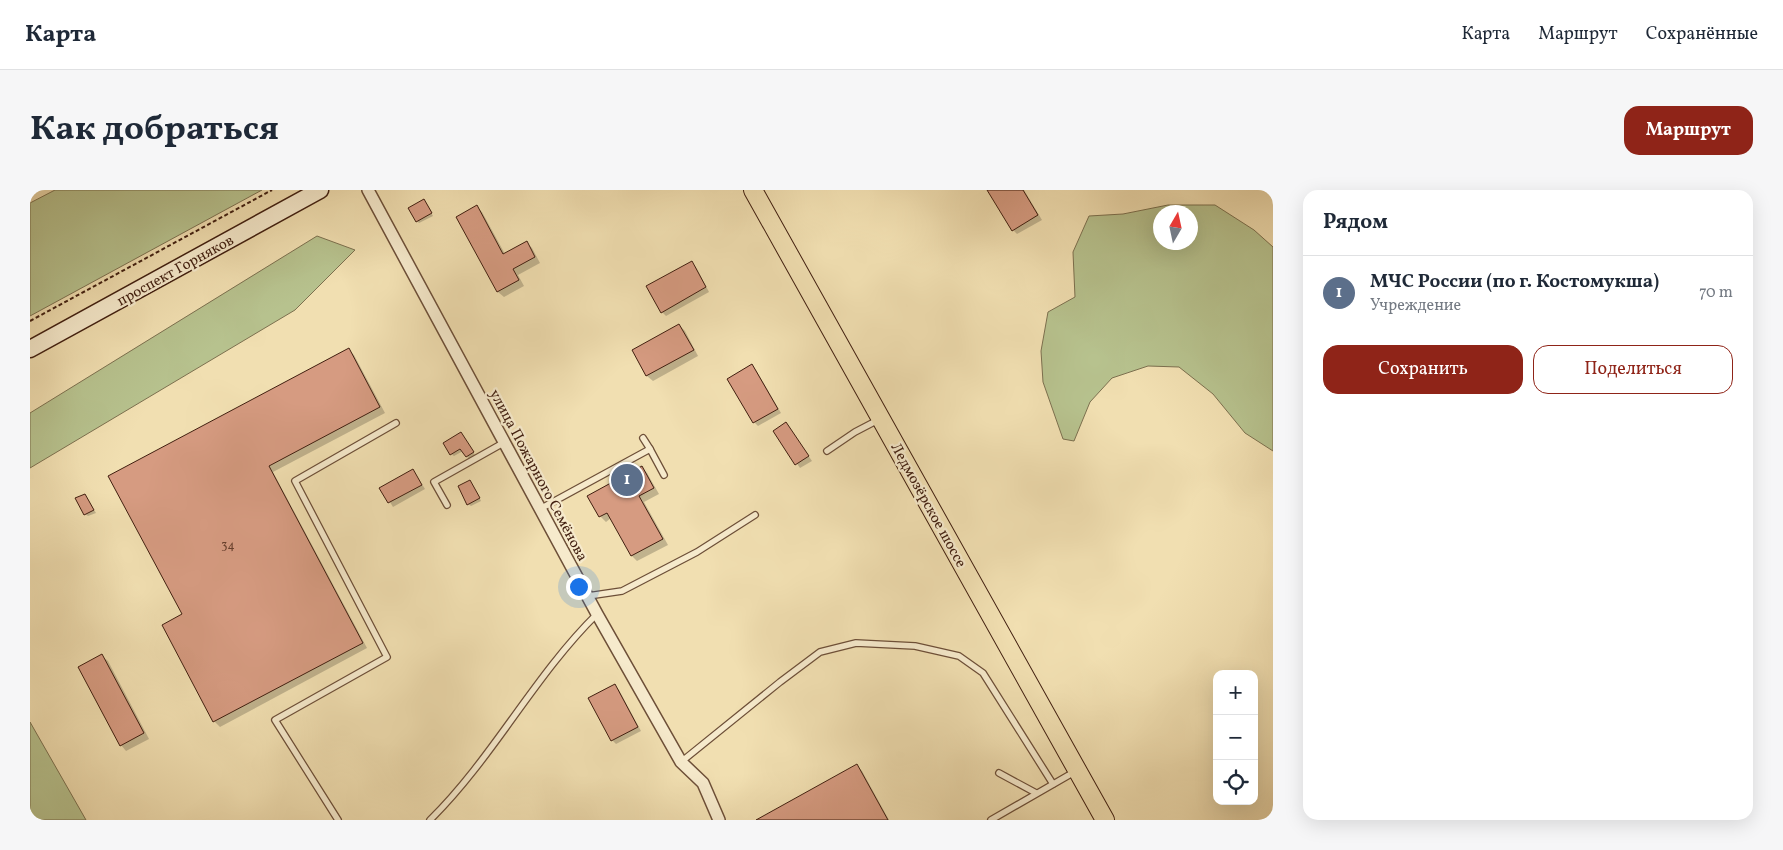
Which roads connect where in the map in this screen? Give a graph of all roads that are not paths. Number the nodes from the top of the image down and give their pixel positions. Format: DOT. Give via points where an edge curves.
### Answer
graph roads {
  1 [pos="320,190"];
  2 [pos="368,190"];
  3 [pos="754,190"];
  4 [pos="30,349"];
  5 [pos="880,418"];
  6 [pos="396,423"];
  7 [pos="644,438"];
  8 [pos="505,442"];
  9 [pos="650,450"];
  10 [pos="827,451"];
  11 [pos="664,475"];
  12 [pos="447,505"];
  13 [pos="540,509"];
  14 [pos="756,516"];
  15 [pos="587,596"];
  16 [pos="596,614"];
  17 [pos="681,762"];
  18 [pos="1077,770"];
  19 [pos="999,773"];
  20 [pos="1053,784"];
  21 [pos="1036,793"];
  22 [pos="338,820"];
  23 [pos="430,820"];
  24 [pos="719,820"];
  25 [pos="991,820"];
  26 [pos="1104,820"];
  1 -- 4 [label="main road, проспект Горняков"];
  2 -- 8 [label="street, улица Пожарного Семёнова"];
  3 -- 5 [label="main road, Ледмозёрское шоссе"];
  5 -- 10 [label="lane"];
  5 -- 18 [label="main road, Ледмозёрское шоссе"];
  6 -- 22 [label="lane" via="295,481 387,657 275,720"];
  7 -- 9 [label="lane"];
  8 -- 12 [label="lane" via="434,482"];
  8 -- 13 [label="street, улица Пожарного Семёнова"];
  9 -- 11 [label="lane"];
  9 -- 13 [label="lane"];
  13 -- 15 [label="street, улица Пожарного Семёнова"];
  14 -- 15 [label="lane" via="697,552 622,590"];
  15 -- 16 [label="street, улица Пожарного Семёнова"];
  16 -- 17 [label="street, улица Пожарного Семёнова"];
  16 -- 23 [label="lane" via="577,634 445,806"];
  17 -- 20 [label="lane" via="820,652 856,643 915,646 959,656 983,673"];
  17 -- 24 [label="street, улица Пожарного Семёнова" via="704,783"];
  18 -- 20 [label="lane"];
  18 -- 26 [label="main road, Ледмозёрское шоссе"];
  19 -- 21 [label="lane"];
  20 -- 21 [label="lane"];
  21 -- 25 [label="lane"];
}
